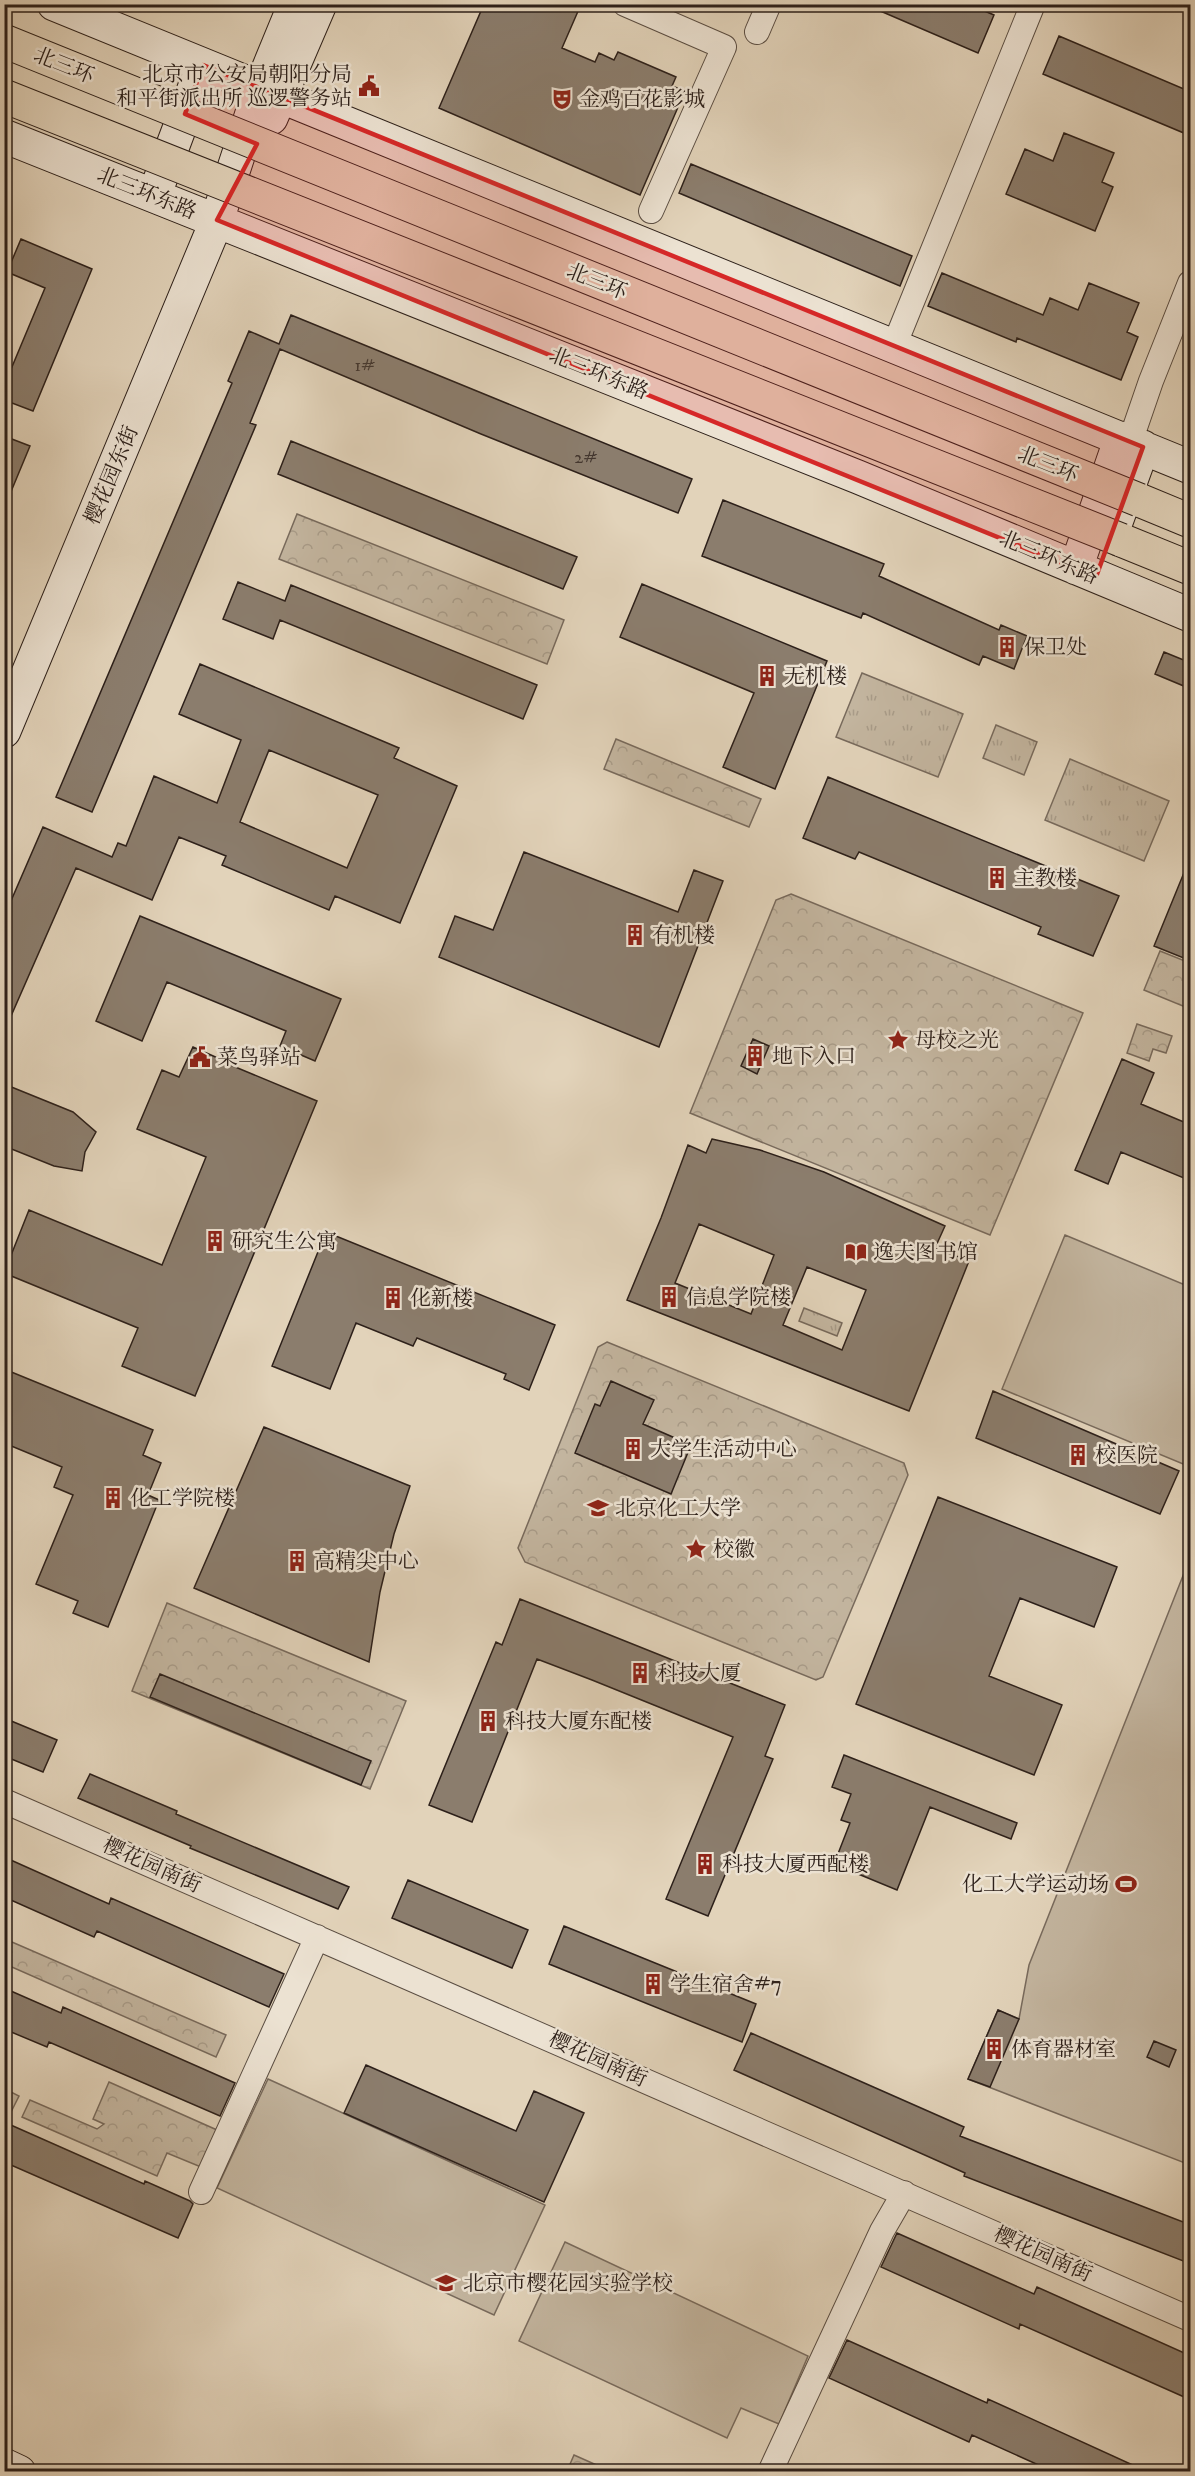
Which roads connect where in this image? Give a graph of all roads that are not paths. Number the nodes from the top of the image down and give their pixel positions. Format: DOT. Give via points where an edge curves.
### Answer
graph roads {
  1 [pos="54,4"];
  2 [pos="295,4"];
  3 [pos="320,4"];
  4 [pos="625,4"];
  5 [pos="769,4"];
  6 [pos="1033,4"];
  7 [pos="757,32"];
  8 [pos="4,41"];
  9 [pos="203,66"];
  10 [pos="270,94"];
  11 [pos="4,96"];
  12 [pos="4,136"];
  13 [pos="154,195"];
  14 [pos="651,211"];
  15 [pos="217,220"];
  16 [pos="1191,283"];
  17 [pos="894,346"];
  18 [pos="1131,443"];
  19 [pos="1191,467"];
  20 [pos="1191,521"];
  21 [pos="1191,568"];
  22 [pos="1086,572"];
  23 [pos="1191,615"];
  24 [pos="4,731"];
  25 [pos="4,1801"];
  26 [pos="317,1937"];
  27 [pos="201,2192"];
  28 [pos="904,2193"];
  29 [pos="1191,2319"];
  30 [pos="4,2465"];
  31 [pos="19,2472"];
  32 [pos="770,2472"];
  1 -- 9 [label="street"];
  2 -- 10 [label="street"];
  3 -- 10 [label="street"];
  4 -- 14 [label="street" via="724,47"];
  5 -- 7 [label="street"];
  6 -- 17 [label="street"];
  8 -- 20 [label="highway, 北三环, bridge"];
  9 -- 10 [label="street"];
  9 -- 13 [label="street"];
  10 -- 15 [label="street, 樱花园东街"];
  10 -- 17 [label="street"];
  11 -- 21 [label="highway, 北三环, bridge"];
  12 -- 13 [label="street, 北三环东路"];
  13 -- 15 [label="street, 北三环东路"];
  15 -- 22 [label="street, 北三环东路"];
  15 -- 24 [label="street, 樱花园东街"];
  16 -- 18 [label="street" via="1151,381"];
  17 -- 18 [label="street"];
  18 -- 19 [label="street"];
  18 -- 22 [label="street"];
  22 -- 23 [label="street, 北三环东路"];
  25 -- 26 [label="street, 樱花园南街"];
  26 -- 27 [label="street"];
  26 -- 28 [label="street, 樱花园南街"];
  28 -- 29 [label="street, 樱花园南街"];
  28 -- 32 [label="street" via="882,2231"];
  30 -- 31 [label="street"];
}
